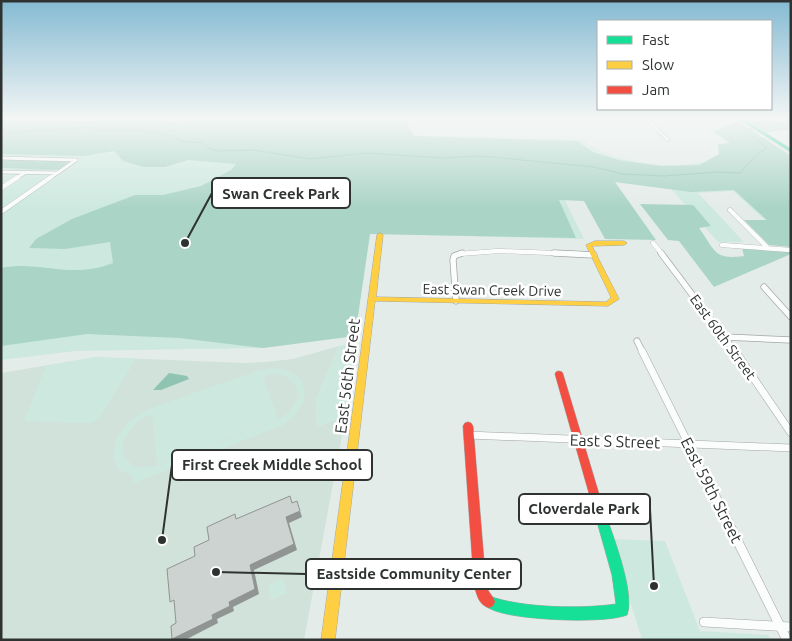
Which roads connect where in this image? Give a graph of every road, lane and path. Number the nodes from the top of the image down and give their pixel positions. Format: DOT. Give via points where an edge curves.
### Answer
graph roads {
  1 [pos="1,158"];
  2 [pos="1,172"];
  3 [pos="26,172"];
  4 [pos="58,173"];
  5 [pos="1,188"];
  6 [pos="730,210"];
  7 [pos="1,212"];
  8 [pos="380,236"];
  9 [pos="624,243"];
  10 [pos="653,243"];
  11 [pos="722,245"];
  12 [pos="767,247"];
  13 [pos="791,250"];
  14 [pos="594,255"];
  15 [pos="764,287"];
  16 [pos="370,299"];
  17 [pos="456,301"];
  18 [pos="791,317"];
  19 [pos="725,337"];
  20 [pos="791,340"];
  21 [pos="637,341"];
  22 [pos="559,374"];
  23 [pos="468,426"];
  24 [pos="791,433"];
  25 [pos="468,435"];
  26 [pos="578,439"];
  27 [pos="689,444"];
  28 [pos="791,448"];
  29 [pos="704,622"];
  30 [pos="786,627"];
  31 [pos="328,640"];
  32 [pos="787,640"];
  1 -- 4 [label="street" via="76,159"];
  2 -- 3 [label="street"];
  3 -- 4 [label="street"];
  3 -- 5 [label="street"];
  4 -- 7 [label="street"];
  6 -- 12 [label="street"];
  8 -- 16 [label="street, East 56th Street"];
  9 -- 14 [label="street" via="591,243 589,246"];
  10 -- 19 [label="street, East 60th Street"];
  11 -- 12 [label="street"];
  12 -- 13 [label="street"];
  14 -- 17 [label="street" via="458,253 453,260"];
  14 -- 17 [label="street, East Swan Creek Drive" via="614,295 612,302 599,305"];
  15 -- 18 [label="street"];
  16 -- 17 [label="street, East Swan Creek Drive"];
  16 -- 31 [label="street, East 56th Street"];
  19 -- 20 [label="street"];
  19 -- 24 [label="street, East 60th Street"];
  21 -- 27 [label="street, East 59th Street"];
  22 -- 26 [label="street"];
  23 -- 25 [label="street"];
  25 -- 26 [label="street, East S Street"];
  25 -- 26 [label="street" via="480,585 487,601 513,608 612,613 624,606 622,590"];
  26 -- 27 [label="street, East S Street"];
  27 -- 28 [label="street, East S Street"];
  27 -- 30 [label="street, East 59th Street"];
  29 -- 30 [label="street"];
  30 -- 32 [label="street, East 59th Street"];
}
